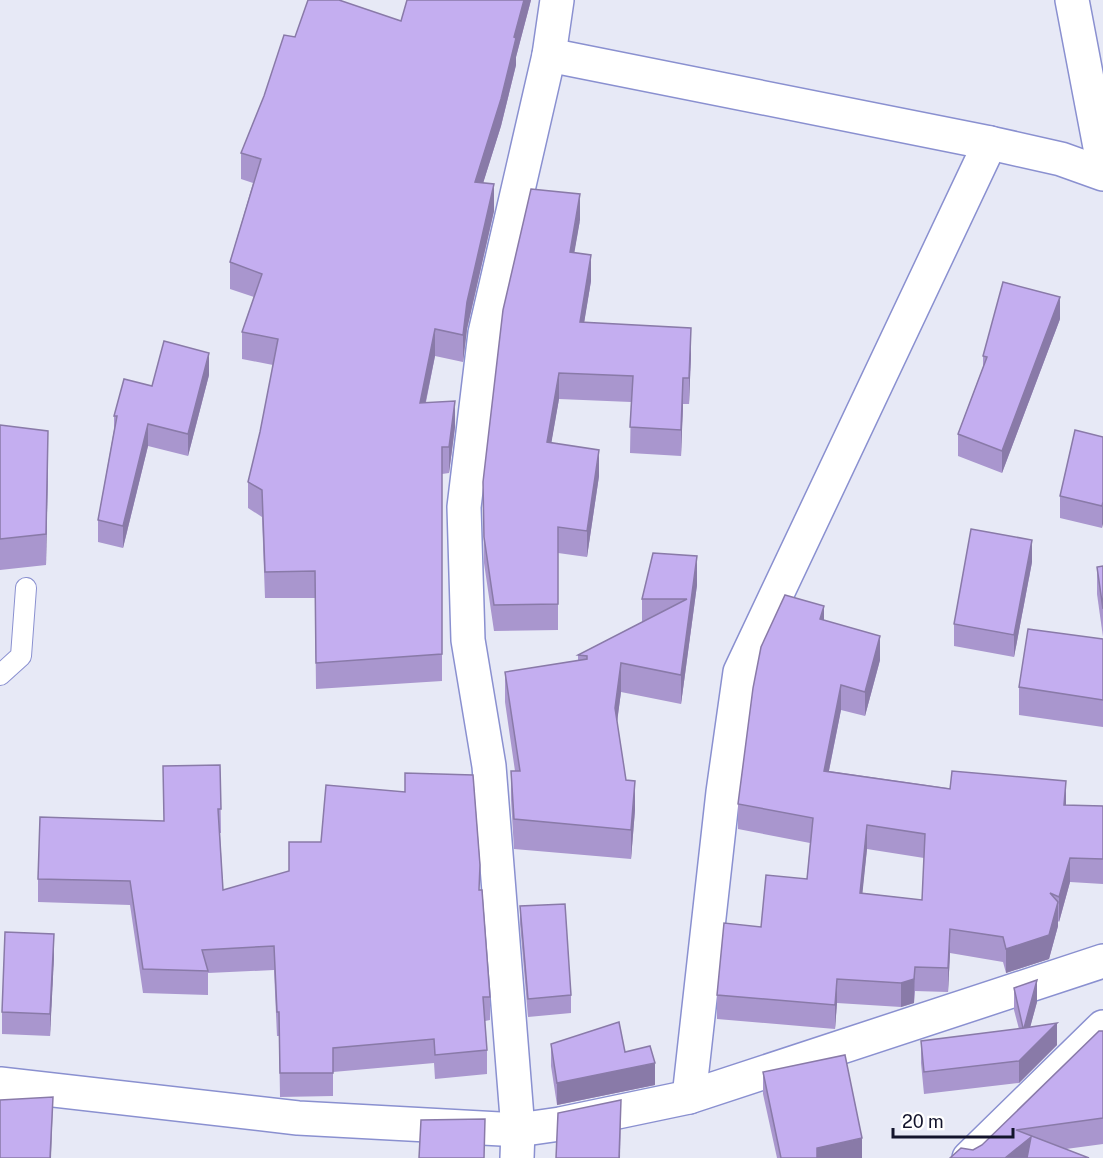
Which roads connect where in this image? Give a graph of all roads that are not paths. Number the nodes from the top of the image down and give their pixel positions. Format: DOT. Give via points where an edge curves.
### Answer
graph roads {
  1 [pos="557,0"];
  2 [pos="1072,0"];
  3 [pos="549,55"];
  4 [pos="990,143"];
  5 [pos="1103,163"];
  6 [pos="1103,174"];
  7 [pos="26,588"];
  8 [pos="0,675"];
  9 [pos="1103,961"];
  10 [pos="1103,1027"];
  11 [pos="0,1084"];
  12 [pos="689,1097"];
  13 [pos="518,1144"];
  14 [pos="969,1158"];
  1 -- 3 [label="street"];
  2 -- 5 [label="street"];
  3 -- 4 [label="street"];
  3 -- 13 [label="street" via="485,333 464,507 468,640 489,766"];
  4 -- 6 [label="street" via="1061,159"];
  4 -- 12 [label="street" via="740,672"];
  7 -- 8 [label="lane" via="21,656"];
  9 -- 12 [label="street"];
  10 -- 14 [label="street"];
  11 -- 13 [label="street"];
  12 -- 13 [label="street" via="560,1124"];
}
